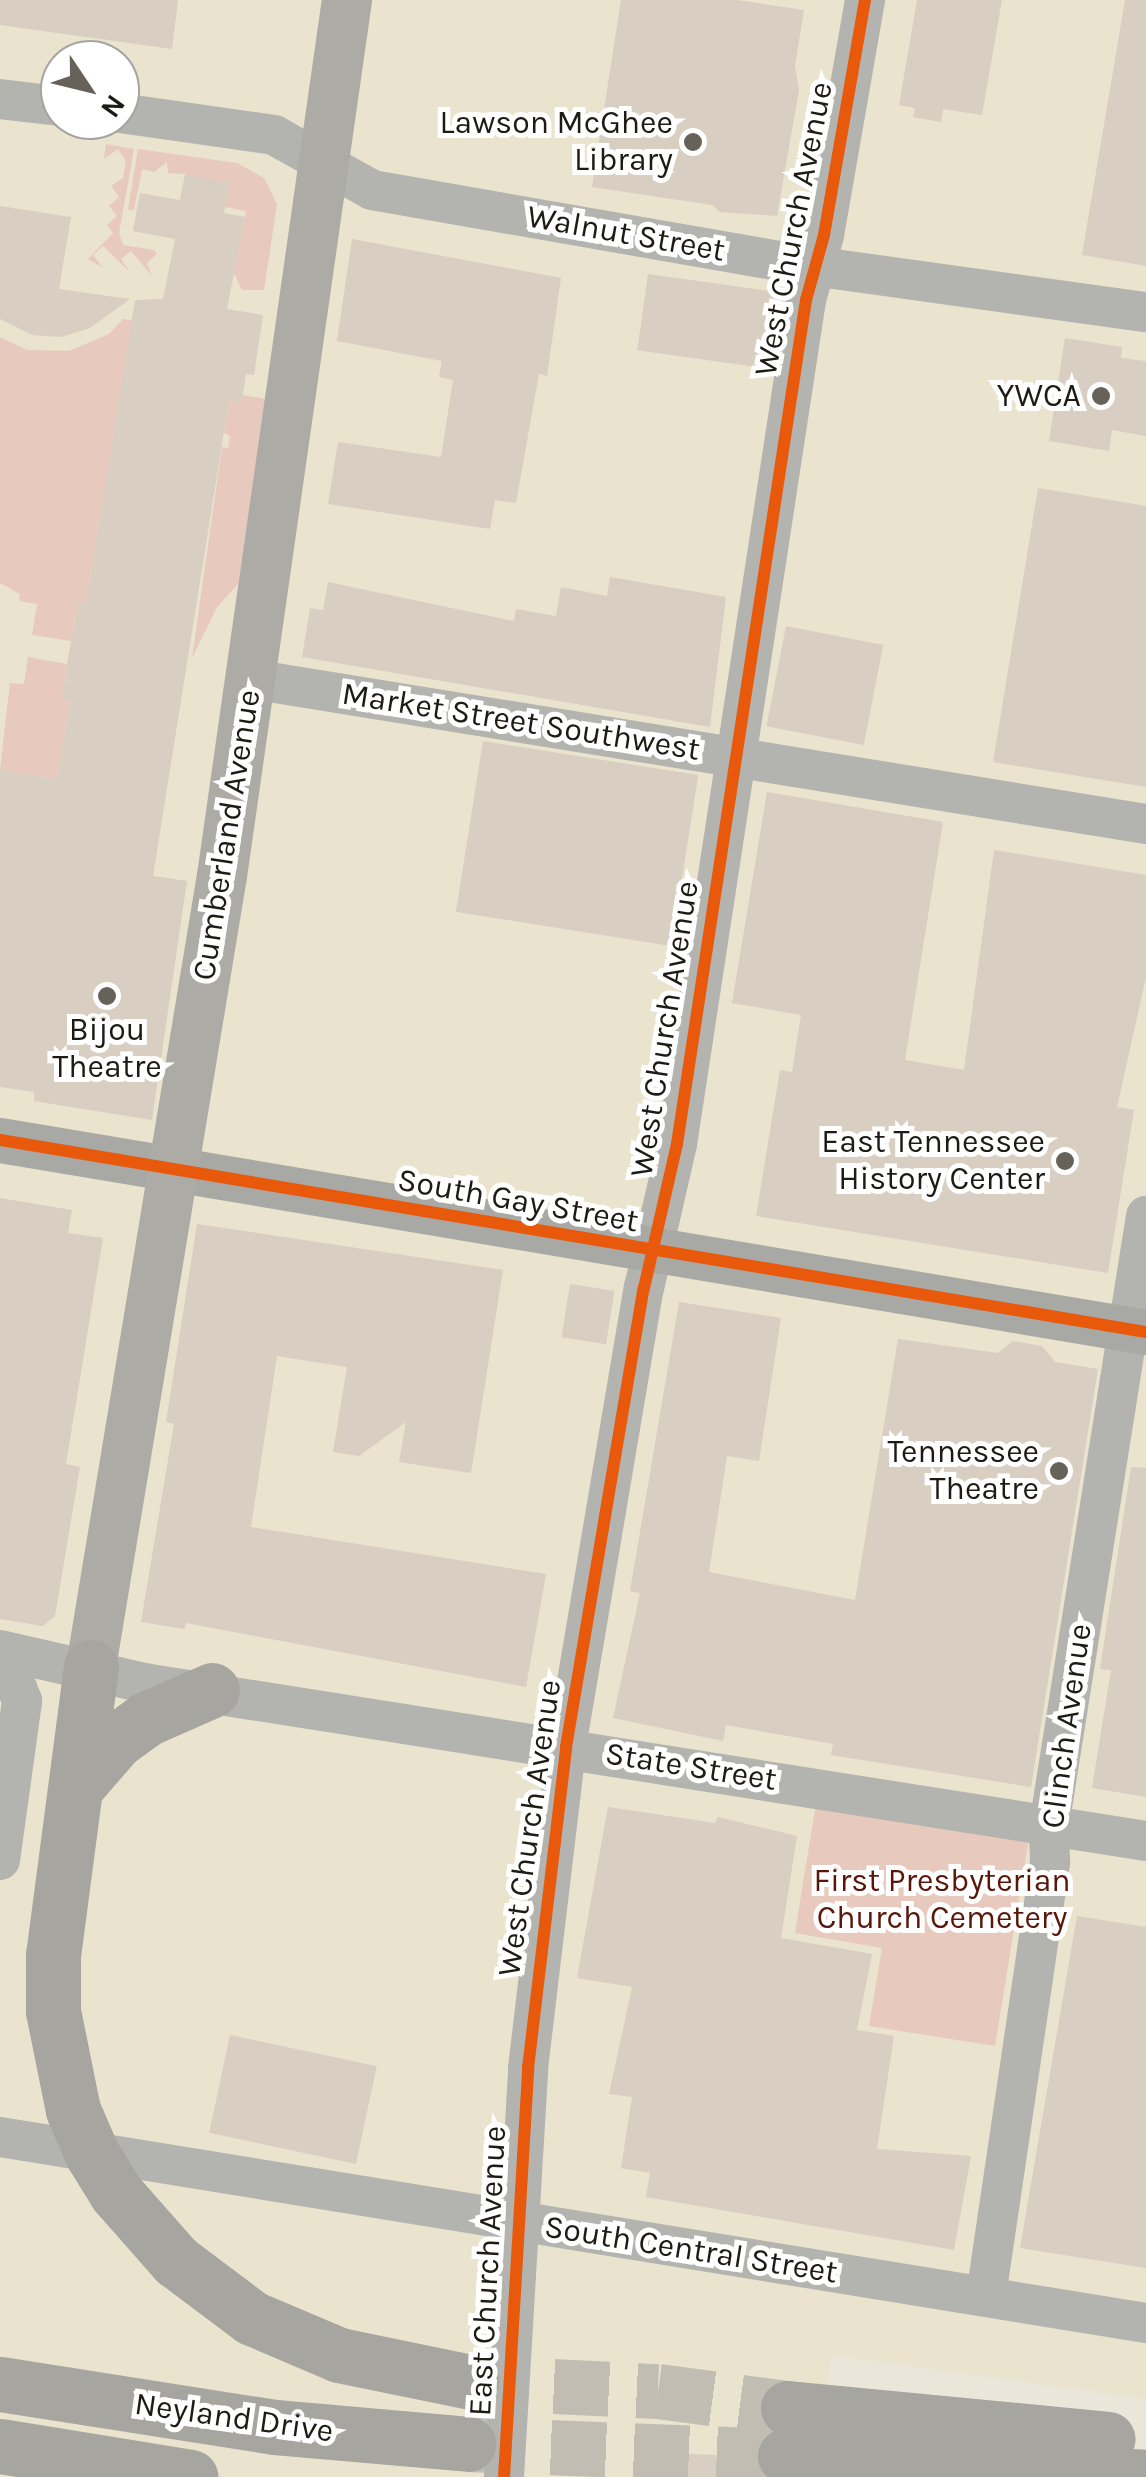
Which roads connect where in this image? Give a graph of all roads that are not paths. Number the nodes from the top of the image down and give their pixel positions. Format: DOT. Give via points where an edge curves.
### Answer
graph roads {
  1 [pos="347,0"];
  2 [pos="865,0"];
  3 [pos="0,99"];
  4 [pos="40,104"];
  5 [pos="140,116"];
  6 [pos="322,165"];
  7 [pos="816,266"];
  8 [pos="1146,312"];
  9 [pos="251,679"];
  10 [pos="734,756"];
  11 [pos="1146,824"];
  12 [pos="0,1140"];
  13 [pos="173,1168"];
  14 [pos="1146,1216"];
  15 [pos="654,1253"];
  16 [pos="1137,1330"];
  17 [pos="1,1650"];
  18 [pos="90,1667"];
  19 [pos="212,1690"];
  20 [pos="566,1746"];
  21 [pos="77,1786"];
  22 [pos="1050,1826"];
  23 [pos="1146,1841"];
  24 [pos="0,1860"];
  25 [pos="528,2068"];
  26 [pos="0,2137"];
  27 [pos="986,2296"];
  28 [pos="1146,2323"];
  29 [pos="471,2382"];
  30 [pos="0,2384"];
  31 [pos="1146,2443"];
  32 [pos="0,2446"];
  33 [pos="486,2460"];
  34 [pos="190,2477"];
  35 [pos="1146,2477"];
  1 -- 6 [label="main road, Cumberland Avenue"];
  2 -- 7 [label="street, West Church Avenue"];
  3 -- 4 [label="street"];
  5 -- 6 [label="street, Walnut Street" via="274,135"];
  6 -- 7 [label="street, Walnut Street" via="372,190"];
  6 -- 9 [label="main road, Cumberland Avenue" via="318,232"];
  7 -- 8 [label="street, Walnut Street"];
  7 -- 10 [label="street, West Church Avenue"];
  9 -- 10 [label="street, Market Street Southwest"];
  9 -- 13 [label="main road, Cumberland Avenue"];
  10 -- 11 [label="street, Market Street Southwest"];
  10 -- 15 [label="street, West Church Avenue" via="708,952"];
  12 -- 13 [label="main road, South Gay Street"];
  13 -- 15 [label="main road, South Gay Street"];
  13 -- 18 [label="main road, Cumberland Avenue"];
  14 -- 16 [label="street, Clinch Avenue"];
  15 -- 16 [label="main road, South Gay Street"];
  15 -- 20 [label="street, West Church Avenue"];
  16 -- 22 [label="street, Clinch Avenue"];
  17 -- 18 [label="street, State Street"];
  17 -- 24 [label="street" via="22,1701"];
  18 -- 19 [label="street, State Street" via="144,1683"];
  18 -- 21 [label="highway"];
  19 -- 20 [label="street, State Street"];
  19 -- 21 [label="highway" via="116,1741"];
  20 -- 22 [label="street, State Street"];
  20 -- 25 [label="street, West Church Avenue"];
  21 -- 29 [label="highway" via="53,2011 73,2110 100,2167 143,2227 209,2290 252,2318 339,2355"];
  22 -- 23 [label="street, State Street"];
  22 -- 27 [label="street, Clinch Avenue"];
  25 -- 33 [label="street, East Church Avenue"];
  26 -- 27 [label="street, South Central Street"];
  27 -- 28 [label="street, South Central Street"];
  30 -- 33 [label="highway, Neyland Drive"];
  31 -- 35 [label="highway" via="787,2432"];
  32 -- 34 [label="highway, Neyland Drive"];
}
